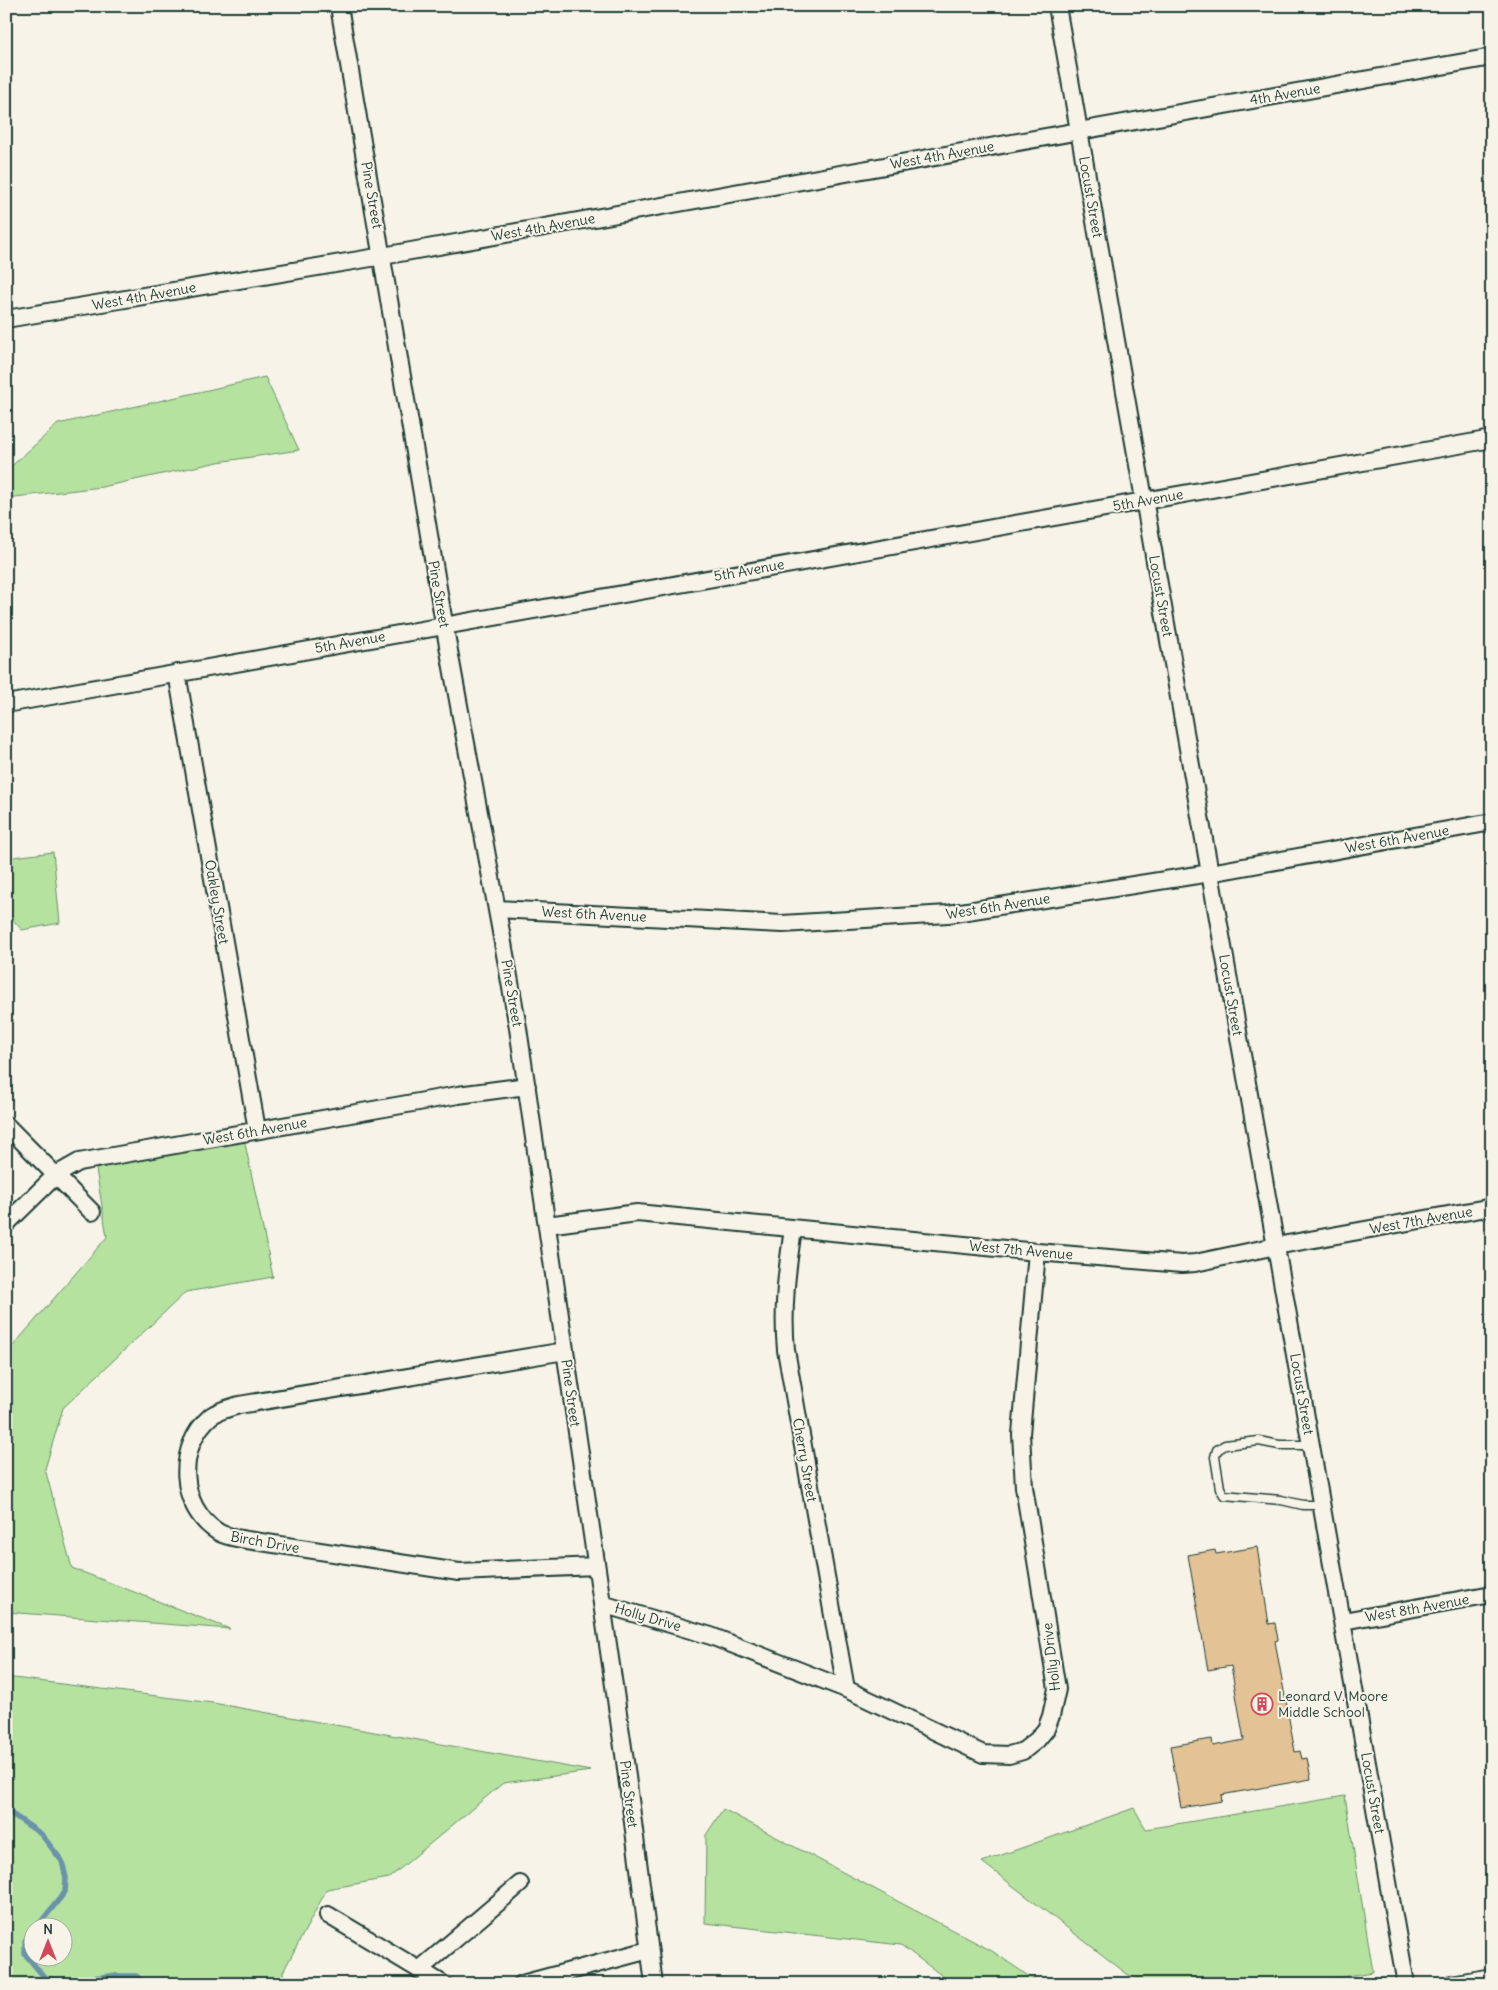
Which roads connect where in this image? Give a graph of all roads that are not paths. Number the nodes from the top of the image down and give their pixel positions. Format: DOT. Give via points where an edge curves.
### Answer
graph roads {
  1 [pos="339,6"];
  2 [pos="1057,6"];
  3 [pos="1492,57"];
  4 [pos="1079,131"];
  5 [pos="383,256"];
  6 [pos="6,319"];
  7 [pos="1492,439"];
  8 [pos="1145,501"];
  9 [pos="444,624"];
  10 [pos="177,673"];
  11 [pos="6,704"];
  12 [pos="1492,822"];
  13 [pos="1210,873"];
  14 [pos="498,909"];
  15 [pos="527,1086"];
  16 [pos="6,1125"];
  17 [pos="257,1130"];
  18 [pos="56,1175"];
  19 [pos="1492,1207"];
  20 [pos="92,1212"];
  21 [pos="6,1224"];
  22 [pos="547,1225"];
  23 [pos="793,1229"];
  24 [pos="1276,1246"];
  25 [pos="1037,1252"];
  26 [pos="565,1351"];
  27 [pos="1311,1446"];
  28 [pos="1320,1505"];
  29 [pos="596,1566"];
  30 [pos="1492,1594"];
  31 [pos="602,1604"];
  32 [pos="1343,1621"];
  33 [pos="846,1689"];
  34 [pos="520,1884"];
  35 [pos="328,1915"];
  36 [pos="649,1950"];
  37 [pos="420,1970"];
  38 [pos="1492,1977"];
  39 [pos="442,1984"];
  40 [pos="522,1984"];
  41 [pos="654,1984"];
  42 [pos="1406,1984"];
  43 [pos="1451,1984"];
  1 -- 5 [label="street, Pine Street"];
  2 -- 4 [label="street, Locust Street"];
  3 -- 4 [label="street, 4th Avenue"];
  4 -- 5 [label="street, West 4th Avenue"];
  4 -- 8 [label="street, Locust Street"];
  5 -- 6 [label="street, West 4th Avenue"];
  5 -- 9 [label="street, Pine Street"];
  7 -- 8 [label="street, 5th Avenue"];
  8 -- 9 [label="street, 5th Avenue"];
  8 -- 13 [label="street, Locust Street"];
  9 -- 10 [label="street, 5th Avenue"];
  9 -- 14 [label="street, Pine Street"];
  10 -- 11 [label="street, 5th Avenue"];
  10 -- 17 [label="street, Oakley Street"];
  12 -- 13 [label="street, West 6th Avenue"];
  13 -- 14 [label="street, West 6th Avenue" via="948,914 782,924"];
  13 -- 24 [label="street, Locust Street"];
  14 -- 15 [label="street, Pine Street"];
  15 -- 17 [label="street, West 6th Avenue"];
  15 -- 22 [label="street, Pine Street"];
  16 -- 18 [label="street"];
  17 -- 18 [label="street, West 6th Avenue" via="78,1162"];
  18 -- 20 [label="street"];
  18 -- 21 [label="street, West 6th Avenue"];
  19 -- 24 [label="street, West 7th Avenue"];
  22 -- 23 [label="street, West 7th Avenue" via="637,1213"];
  22 -- 26 [label="street, Pine Street"];
  23 -- 25 [label="street, West 7th Avenue"];
  23 -- 33 [label="street, Cherry Street" via="784,1291 786,1350"];
  24 -- 25 [label="street, West 7th Avenue" via="1182,1264"];
  24 -- 27 [label="street, Locust Street"];
  25 -- 33 [label="street, Holly Drive" via="1021,1434 1024,1487 1056,1682 1055,1701 1046,1729 1023,1750 1009,1755 983,1754"];
  26 -- 29 [label="street, Pine Street"];
  26 -- 29 [label="street, Birch Drive" via="225,1409 213,1415 194,1438 188,1452 186,1482 197,1511 207,1522 218,1532 247,1540 459,1572"];
  27 -- 28 [label="street, Locust Street"];
  27 -- 28 [label="lane" via="1279,1446 1259,1441 1225,1446 1217,1450 1215,1457 1224,1495"];
  28 -- 32 [label="street, Locust Street"];
  29 -- 31 [label="street, Pine Street"];
  30 -- 32 [label="street, West 8th Avenue"];
  31 -- 33 [label="street, Holly Drive" via="711,1636"];
  31 -- 36 [label="street, Pine Street"];
  32 -- 42 [label="street, Locust Street"];
  34 -- 37 [label="street"];
  35 -- 37 [label="street"];
  36 -- 40 [label="street"];
  36 -- 41 [label="street, Pine Street"];
  37 -- 39 [label="street"];
  38 -- 43 [label="street"];
}
